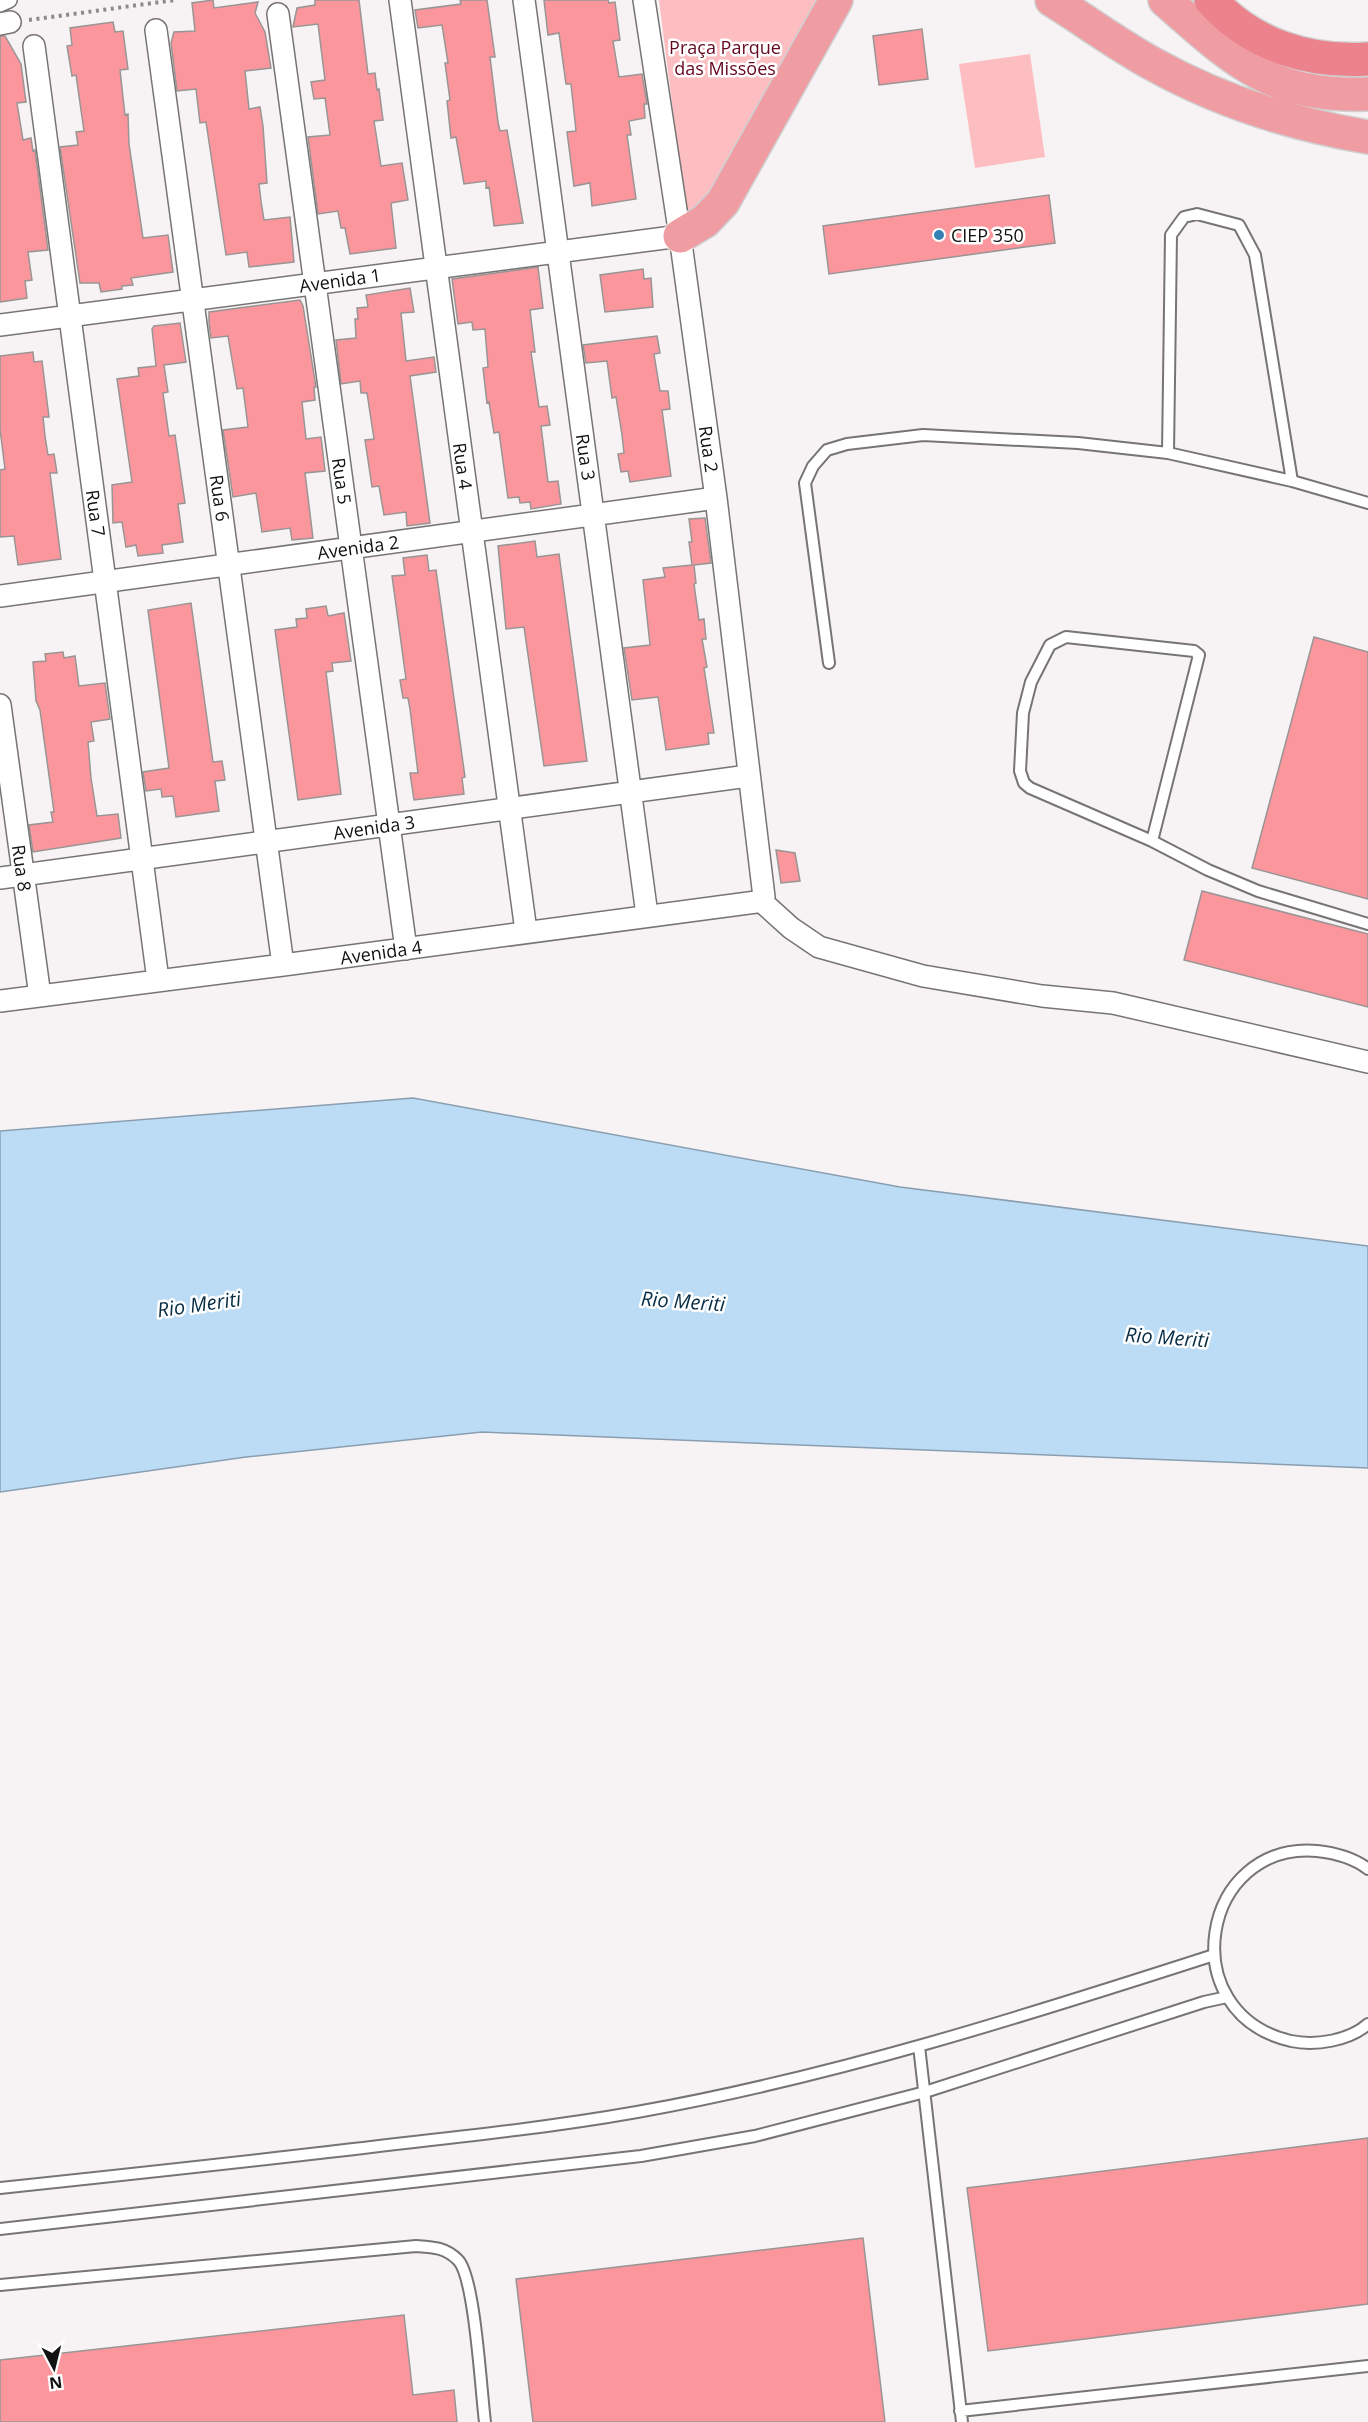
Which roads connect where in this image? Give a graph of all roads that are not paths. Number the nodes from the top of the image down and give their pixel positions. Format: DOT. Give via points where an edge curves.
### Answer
graph roads {
  1 [pos="9,0"];
  2 [pos="400,0"];
  3 [pos="524,0"];
  4 [pos="644,0"];
  5 [pos="836,0"];
  6 [pos="1052,0"];
  7 [pos="1165,0"];
  8 [pos="1211,0"];
  9 [pos="278,14"];
  10 [pos="3,17"];
  11 [pos="156,30"];
  12 [pos="34,46"];
  13 [pos="1368,59"];
  14 [pos="1368,94"];
  15 [pos="1368,137"];
  16 [pos="680,236"];
  17 [pos="558,252"];
  18 [pos="436,268"];
  19 [pos="315,284"];
  20 [pos="193,300"];
  21 [pos="70,316"];
  22 [pos="0,325"];
  23 [pos="1168,453"];
  24 [pos="1292,481"];
  25 [pos="716,498"];
  26 [pos="1368,503"];
  27 [pos="593,515"];
  28 [pos="472,532"];
  29 [pos="351,548"];
  30 [pos="229,565"];
  31 [pos="105,582"];
  32 [pos="0,596"];
  33 [pos="829,663"];
  34 [pos="0,705"];
  35 [pos="748,776"];
  36 [pos="631,792"];
  37 [pos="510,809"];
  38 [pos="389,825"];
  39 [pos="1152,841"];
  40 [pos="266,842"];
  41 [pos="142,859"];
  42 [pos="23,875"];
  43 [pos="0,878"];
  44 [pos="761,899"];
  45 [pos="647,915"];
  46 [pos="1368,924"];
  47 [pos="526,931"];
  48 [pos="406,948"];
  49 [pos="283,965"];
  50 [pos="158,980"];
  51 [pos="40,996"];
  52 [pos="0,1001"];
  53 [pos="1368,1062"];
  54 [pos="1368,1869"];
  55 [pos="1214,1955"];
  56 [pos="1227,1997"];
  57 [pos="1368,2024"];
  58 [pos="919,2046"];
  59 [pos="925,2092"];
  60 [pos="0,2188"];
  61 [pos="0,2229"];
  62 [pos="0,2285"];
  63 [pos="1368,2366"];
  64 [pos="961,2416"];
  65 [pos="485,2422"];
  1 -- 10 [label="street"];
  2 -- 18 [label="street, Rua 4"];
  3 -- 17 [label="street, Rua 3"];
  4 -- 16 [label="street, Rua 2"];
  5 -- 16 [label="highway" via="723,202 705,221"];
  6 -- 15 [label="highway" via="1151,63 1233,103 1322,129"];
  7 -- 14 [label="highway" via="1211,42 1273,80 1305,91"];
  8 -- 13 [label="highway" via="1264,41 1325,59"];
  9 -- 19 [label="street, Rua 5"];
  11 -- 20 [label="street, Rua 6"];
  12 -- 21 [label="street, Rua 7"];
  16 -- 17 [label="street, Avenida 1"];
  16 -- 25 [label="street, Rua 2"];
  17 -- 18 [label="street, Avenida 1"];
  17 -- 27 [label="street, Rua 3"];
  18 -- 19 [label="street, Avenida 1"];
  18 -- 28 [label="street, Rua 4"];
  19 -- 20 [label="street, Avenida 1"];
  19 -- 29 [label="street, Rua 5"];
  20 -- 21 [label="street, Avenida 1"];
  20 -- 30 [label="street, Rua 6"];
  21 -- 22 [label="street, Avenida 1"];
  21 -- 31 [label="street, Rua 7"];
  23 -- 24 [label="lane"];
  23 -- 24 [label="lane" via="1171,235 1184,217 1197,214 1239,225 1254,255"];
  23 -- 33 [label="lane" via="1078,443 923,435 827,450 805,483"];
  24 -- 26 [label="lane"];
  25 -- 27 [label="street, Avenida 2"];
  25 -- 35 [label="street, Rua 2"];
  27 -- 28 [label="street, Avenida 2"];
  27 -- 36 [label="street, Rua 3"];
  28 -- 29 [label="street, Avenida 2"];
  28 -- 37 [label="street, Rua 4"];
  29 -- 30 [label="street, Avenida 2"];
  29 -- 38 [label="street, Rua 5"];
  30 -- 31 [label="street, Avenida 2"];
  30 -- 40 [label="street, Rua 6"];
  31 -- 32 [label="street, Avenida 2"];
  31 -- 41 [label="street, Rua 7"];
  34 -- 42 [label="street, Rua 8"];
  35 -- 36 [label="street, Avenida 3"];
  35 -- 44 [label="street, Rua 2" via="764,893"];
  36 -- 37 [label="street, Avenida 3"];
  36 -- 45 [label="street, Rua 3"];
  37 -- 38 [label="street, Avenida 3"];
  37 -- 47 [label="street, Rua 4"];
  38 -- 40 [label="street, Avenida 3"];
  38 -- 48 [label="street, Rua 5"];
  39 -- 39 [label="lane" via="1199,655 1194,651 1066,637 1057,640 1050,645 1031,682 1023,713 1021,778 1030,788"];
  39 -- 46 [label="lane" via="1258,891"];
  40 -- 41 [label="street, Avenida 3"];
  40 -- 49 [label="street, Rua 6"];
  41 -- 42 [label="street, Avenida 3"];
  41 -- 50 [label="street, Rua 7"];
  42 -- 43 [label="street, Avenida 3"];
  42 -- 51 [label="street, Rua 8"];
  44 -- 45 [label="street, Avenida 4"];
  44 -- 53 [label="street" via="791,928 819,947 923,976 1042,996 1113,1003"];
  45 -- 47 [label="street, Avenida 4"];
  47 -- 48 [label="street, Avenida 4"];
  48 -- 49 [label="street, Avenida 4"];
  49 -- 50 [label="street, Avenida 4"];
  50 -- 51 [label="street, Avenida 4"];
  51 -- 52 [label="street, Avenida 4"];
  54 -- 55 [label="lane" via="1336,1853 1302,1850 1270,1858 1243,1877 1223,1904 1214,1936"];
  55 -- 56 [label="lane" via="1215,1969"];
  55 -- 58 [label="lane"];
  56 -- 57 [label="lane" via="1247,2021 1274,2037 1304,2044 1335,2040"];
  56 -- 59 [label="lane"];
  58 -- 59 [label="lane"];
  58 -- 60 [label="lane" via="768,2084 580,2121"];
  59 -- 61 [label="lane" via="755,2136 641,2156"];
  59 -- 64 [label="lane"];
  62 -- 65 [label="lane" via="416,2246 441,2248 459,2261 469,2287"];
  63 -- 64 [label="lane"];
}
